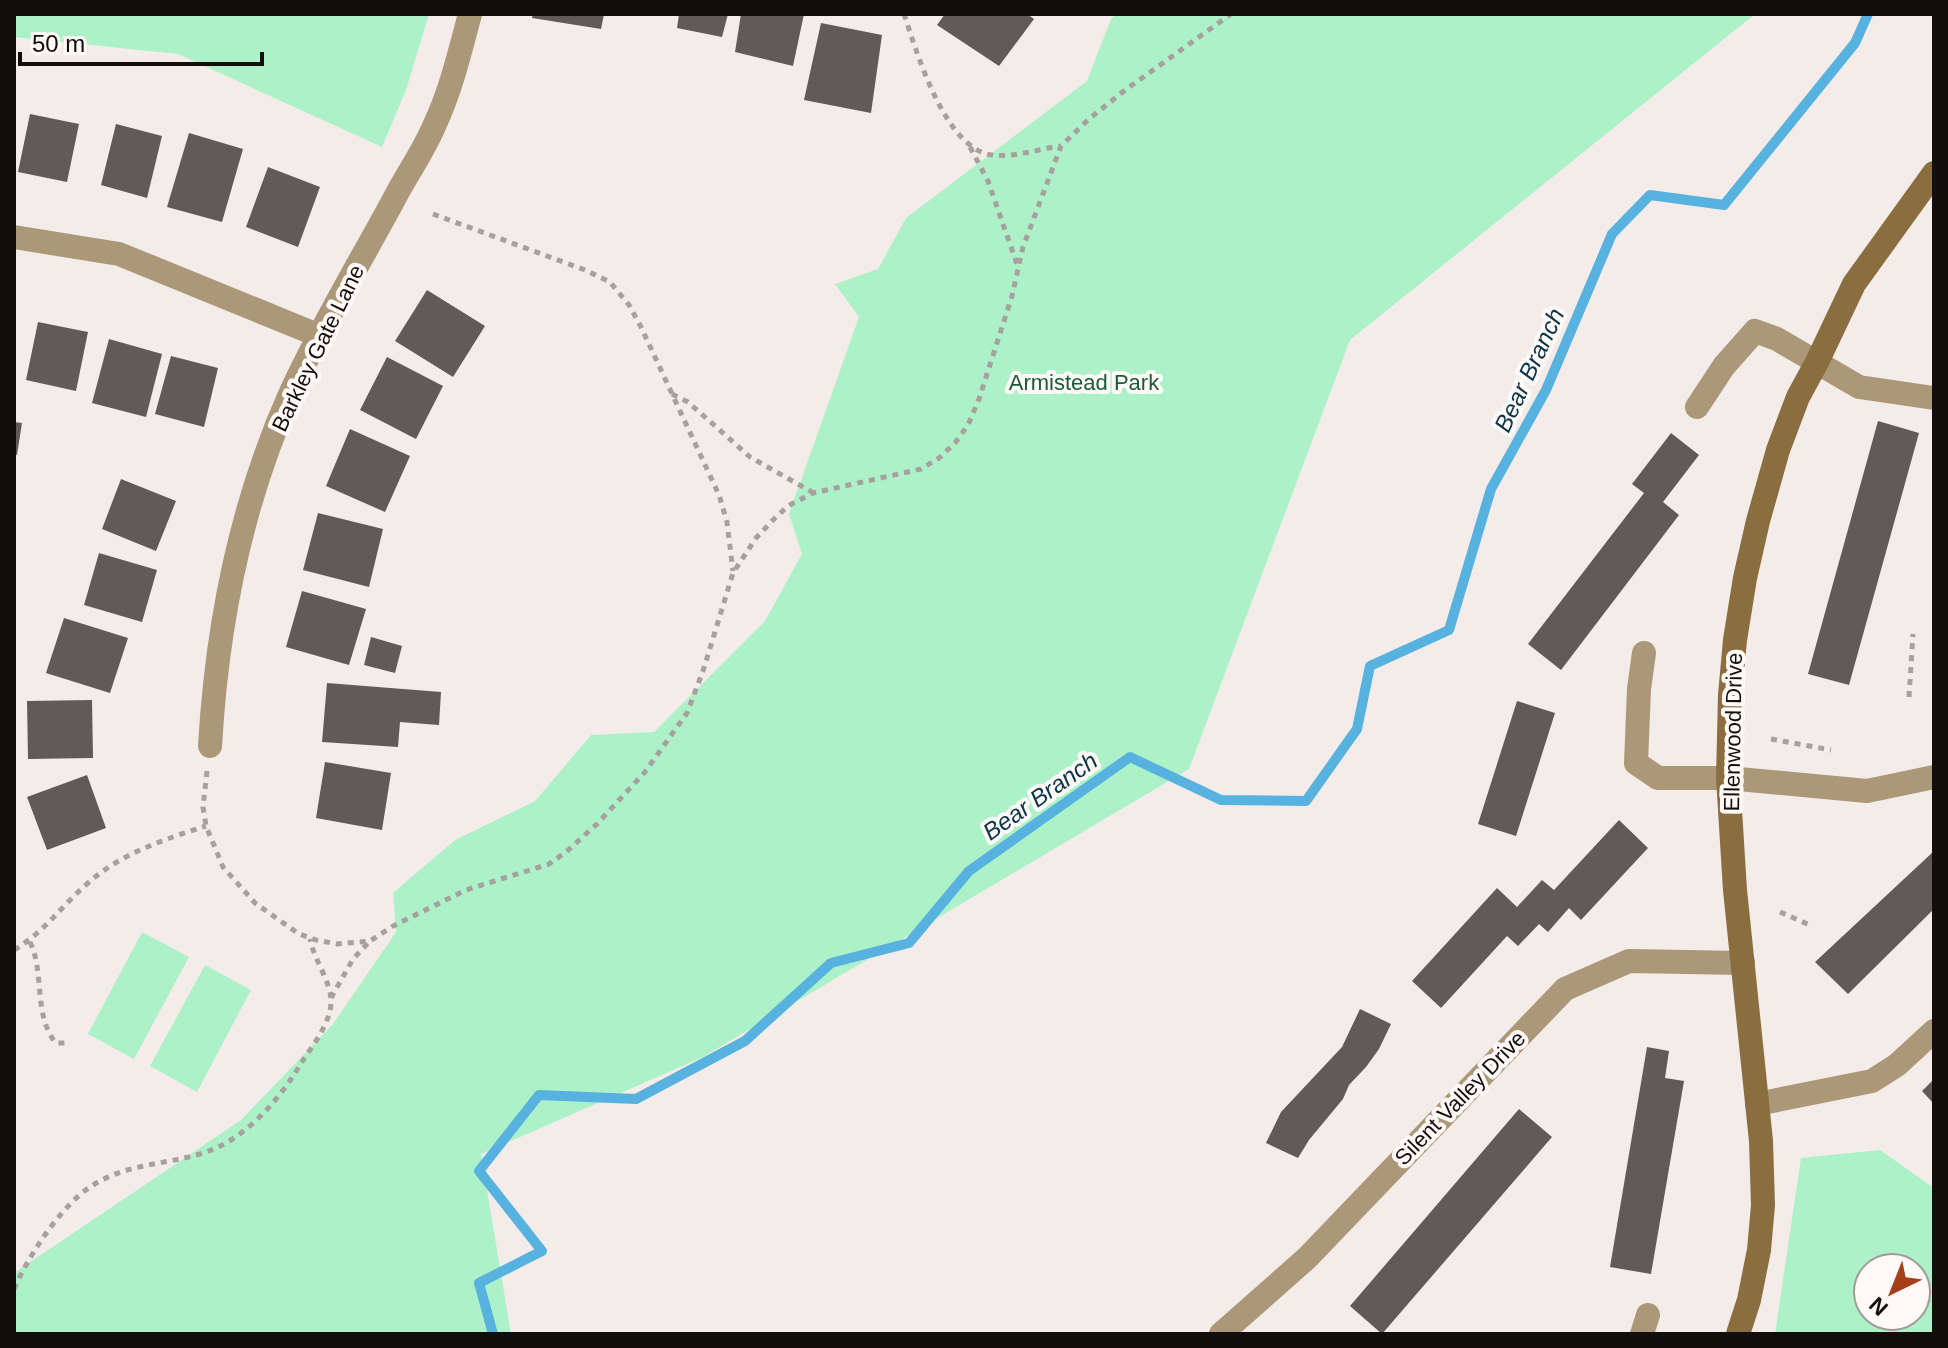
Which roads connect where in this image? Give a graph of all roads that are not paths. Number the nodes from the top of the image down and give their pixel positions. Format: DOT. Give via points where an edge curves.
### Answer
graph roads {
  1 [pos="470,14"];
  2 [pos="1934,173"];
  3 [pos="14,237"];
  4 [pos="320,336"];
  5 [pos="1817,362"];
  6 [pos="1934,398"];
  7 [pos="1697,407"];
  8 [pos="1644,653"];
  9 [pos="210,746"];
  10 [pos="1934,777"];
  11 [pos="1728,778"];
  12 [pos="1743,963"];
  13 [pos="1934,1031"];
  14 [pos="1757,1104"];
  15 [pos="1221,1334"];
  16 [pos="1738,1334"];
  1 -- 4 [label="street, Barkley Gate Lane" via="436,124"];
  2 -- 5 [label="street, Ellenwood Drive" via="1854,284"];
  3 -- 4 [label="street" via="119,254"];
  4 -- 9 [label="street, Barkley Gate Lane" via="271,443 245,522 218,656"];
  5 -- 6 [label="street" via="1859,387"];
  5 -- 7 [label="street" via="1755,331"];
  5 -- 11 [label="street, Ellenwood Drive" via="1778,450 1748,564 1735,640"];
  8 -- 11 [label="street" via="1636,763 1658,778"];
  10 -- 11 [label="street" via="1867,791"];
  11 -- 12 [label="street, Ellenwood Drive"];
  12 -- 14 [label="street, Ellenwood Drive"];
  12 -- 15 [label="street, Silent Valley Drive" via="1629,961 1565,989 1307,1258"];
  13 -- 14 [label="street" via="1872,1081"];
  14 -- 16 [label="street, Ellenwood Drive" via="1763,1205 1759,1250"];
}
